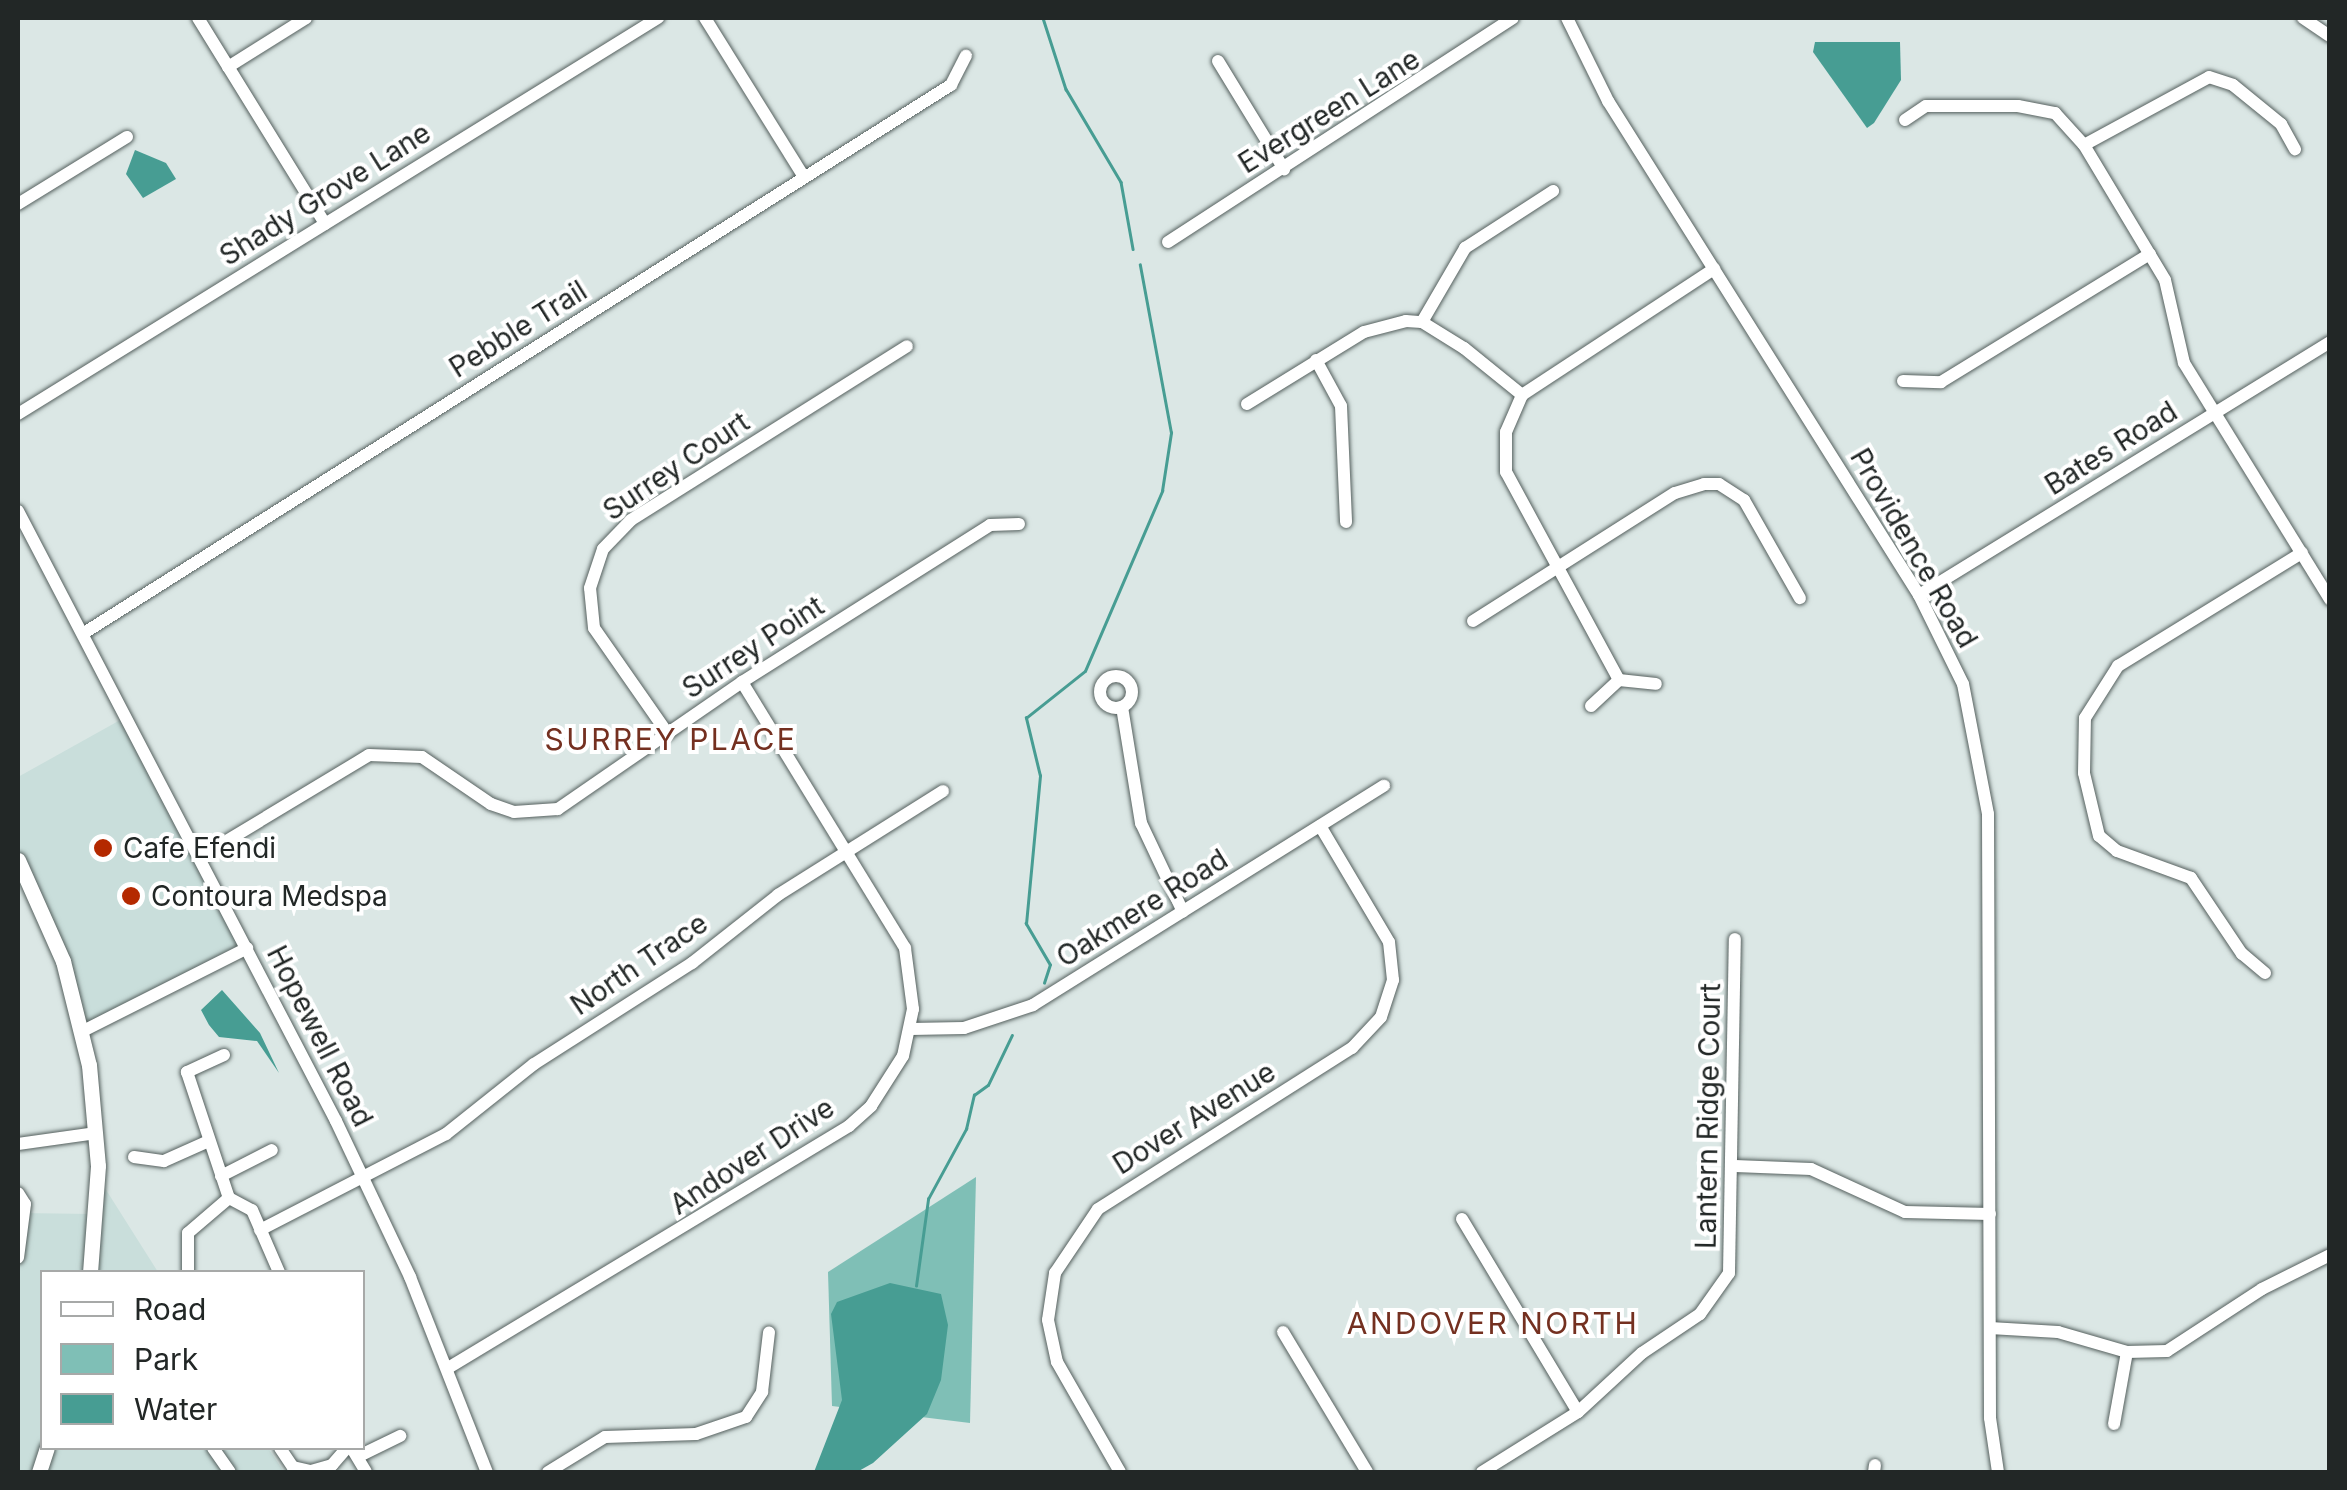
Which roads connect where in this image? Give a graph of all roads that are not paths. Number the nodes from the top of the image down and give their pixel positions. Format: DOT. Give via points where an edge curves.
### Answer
graph roads {
  1 [pos="198,18"];
  2 [pos="306,18"];
  3 [pos="658,18"];
  4 [pos="705,18"];
  5 [pos="1513,18"];
  6 [pos="1566,18"];
  7 [pos="2303,18"];
  8 [pos="2330,36"];
  9 [pos="966,56"];
  10 [pos="1218,61"];
  11 [pos="228,66"];
  12 [pos="1905,120"];
  13 [pos="127,137"];
  14 [pos="2084,145"];
  15 [pos="2295,149"];
  16 [pos="1284,169"];
  17 [pos="804,177"];
  18 [pos="1553,191"];
  19 [pos="18,204"];
  20 [pos="325,224"];
  21 [pos="1168,242"];
  22 [pos="2150,254"];
  23 [pos="1714,269"];
  24 [pos="1422,322"];
  25 [pos="2330,342"];
  26 [pos="907,346"];
  27 [pos="1316,360"];
  28 [pos="1904,380"];
  29 [pos="1522,395"];
  30 [pos="1247,404"];
  31 [pos="2214,413"];
  32 [pos="18,414"];
  33 [pos="18,511"];
  34 [pos="1346,522"];
  35 [pos="1019,524"];
  36 [pos="2302,553"];
  37 [pos="1560,566"];
  38 [pos="1918,594"];
  39 [pos="1800,598"];
  40 [pos="2330,600"];
  41 [pos="1473,620"];
  42 [pos="84,633"];
  43 [pos="1620,680"];
  44 [pos="742,682"];
  45 [pos="1656,684"];
  46 [pos="1590,706"];
  47 [pos="1122,707"];
  48 [pos="668,734"];
  49 [pos="1384,786"];
  50 [pos="943,790"];
  51 [pos="1320,826"];
  52 [pos="848,850"];
  53 [pos="200,857"];
  54 [pos="18,860"];
  55 [pos="1183,912"];
  56 [pos="1734,939"];
  57 [pos="247,948"];
  58 [pos="2265,973"];
  59 [pos="910,1029"];
  60 [pos="83,1031"];
  61 [pos="224,1055"];
  62 [pos="96,1132"];
  63 [pos="209,1140"];
  64 [pos="18,1144"];
  65 [pos="272,1150"];
  66 [pos="134,1157"];
  67 [pos="1735,1166"];
  68 [pos="221,1176"];
  69 [pos="364,1181"];
  70 [pos="18,1193"];
  71 [pos="229,1198"];
  72 [pos="1990,1214"];
  73 [pos="1462,1219"];
  74 [pos="260,1230"];
  75 [pos="2330,1256"];
  76 [pos="18,1258"];
  77 [pos="90,1270"];
  78 [pos="188,1270"];
  79 [pos="279,1270"];
  80 [pos="1990,1328"];
  81 [pos="769,1332"];
  82 [pos="1283,1332"];
  83 [pos="2127,1352"];
  84 [pos="448,1368"];
  85 [pos="1578,1412"];
  86 [pos="2114,1424"];
  87 [pos="400,1436"];
  88 [pos="365,1446"];
  89 [pos="281,1450"];
  90 [pos="352,1450"];
  91 [pos="216,1451"];
  92 [pos="215,1472"];
  93 [pos="230,1472"];
  94 [pos="366,1472"];
  95 [pos="487,1472"];
  96 [pos="548,1472"];
  97 [pos="1120,1472"];
  98 [pos="1367,1472"];
  99 [pos="1482,1472"];
  100 [pos="1998,1472"];
  1 -- 11 [label="street"];
  2 -- 11 [label="street"];
  3 -- 20 [label="street, Shady Grove Lane"];
  4 -- 17 [label="street"];
  5 -- 16 [label="street, Evergreen Lane"];
  6 -- 23 [label="street, Providence Road" via="1608,101"];
  7 -- 8 [label="street"];
  9 -- 17 [label="street, Pebble Trail" via="951,85"];
  10 -- 16 [label="street"];
  11 -- 20 [label="street"];
  12 -- 14 [label="street" via="1926,106 2018,106 2055,113"];
  13 -- 19 [label="street"];
  14 -- 15 [label="street" via="2209,78 2233,85 2280,124"];
  14 -- 22 [label="street"];
  16 -- 21 [label="street, Evergreen Lane"];
  17 -- 42 [label="street, Pebble Trail"];
  18 -- 24 [label="street" via="1465,248"];
  20 -- 32 [label="street, Shady Grove Lane"];
  22 -- 28 [label="street" via="1941,382"];
  22 -- 31 [label="street" via="2165,280 2184,363"];
  23 -- 29 [label="street"];
  23 -- 38 [label="street, Providence Road"];
  24 -- 27 [label="street" via="1390,322"];
  24 -- 29 [label="street"];
  25 -- 31 [label="street, Bates Road"];
  26 -- 48 [label="street, Surrey Court" via="631,520 603,549 590,588 594,628"];
  27 -- 30 [label="street"];
  27 -- 34 [label="street" via="1340,406"];
  29 -- 37 [label="street" via="1503,446 1506,472"];
  31 -- 36 [label="street"];
  31 -- 38 [label="street, Bates Road"];
  33 -- 42 [label="street, Hopewell Road"];
  35 -- 44 [label="street, Surrey Point" via="990,525"];
  36 -- 40 [label="street"];
  36 -- 58 [label="street" via="2118,666 2085,718 2084,773 2099,836 2117,851 2192,878 2242,954"];
  37 -- 39 [label="street" via="1675,493 1719,484 1753,512"];
  37 -- 41 [label="street"];
  37 -- 43 [label="street"];
  38 -- 72 [label="street, Providence Road" via="1963,684 1985,780"];
  42 -- 53 [label="street, Hopewell Road"];
  43 -- 45 [label="street"];
  43 -- 46 [label="street"];
  44 -- 48 [label="street, Surrey Point"];
  44 -- 52 [label="street, Andover Drive"];
  47 -- 55 [label="street" via="1141,823"];
  48 -- 53 [label="street, Surrey Point" via="578,800 538,813 491,804 422,757 369,755"];
  49 -- 51 [label="street, Oakmere Road"];
  50 -- 52 [label="street, North Trace"];
  51 -- 55 [label="street, Oakmere Road"];
  51 -- 97 [label="street, Dover Avenue" via="1389,942 1393,980 1381,1017 1352,1048 1098,1208 1054,1273 1048,1320 1056,1362"];
  52 -- 59 [label="street, Andover Drive" via="904,948 913,987"];
  52 -- 69 [label="street, North Trace" via="692,963 534,1064 446,1134"];
  53 -- 57 [label="street, Hopewell Road"];
  54 -- 60 [label="main road" via="58,948"];
  55 -- 59 [label="street, Oakmere Road" via="1015,1014 964,1028"];
  56 -- 67 [label="street, Lantern Ridge Court"];
  57 -- 60 [label="street"];
  57 -- 69 [label="street, Hopewell Road"];
  59 -- 84 [label="street, Andover Drive" via="890,1082 849,1126"];
  60 -- 62 [label="main road"];
  61 -- 63 [label="street" via="187,1072"];
  62 -- 64 [label="street"];
  62 -- 77 [label="main road"];
  63 -- 66 [label="street" via="164,1161"];
  63 -- 68 [label="street"];
  65 -- 68 [label="street"];
  67 -- 72 [label="street" via="1811,1169 1905,1212"];
  67 -- 85 [label="street, Lantern Ridge Court" via="1734,1252 1719,1293"];
  68 -- 71 [label="street"];
  69 -- 74 [label="street, North Trace"];
  69 -- 84 [label="street, Hopewell Road"];
  70 -- 76 [label="street" via="25,1204"];
  71 -- 74 [label="street" via="252,1210"];
  71 -- 78 [label="street" via="188,1233"];
  72 -- 80 [label="street, Providence Road"];
  73 -- 85 [label="street"];
  74 -- 79 [label="street"];
  75 -- 83 [label="street" via="2262,1289 2181,1346"];
  80 -- 83 [label="street" via="2058,1332"];
  80 -- 100 [label="street, Providence Road"];
  81 -- 96 [label="street" via="762,1392 746,1417 696,1434 604,1437"];
  82 -- 98 [label="street"];
  83 -- 86 [label="street"];
  84 -- 95 [label="street, Hopewell Road"];
  85 -- 99 [label="street, Lantern Ridge Court"];
  87 -- 88 [label="street"];
  89 -- 90 [label="street" via="293,1467 311,1471"];
  90 -- 94 [label="street"];
  91 -- 92 [label="street"];
  91 -- 93 [label="street"];
}
